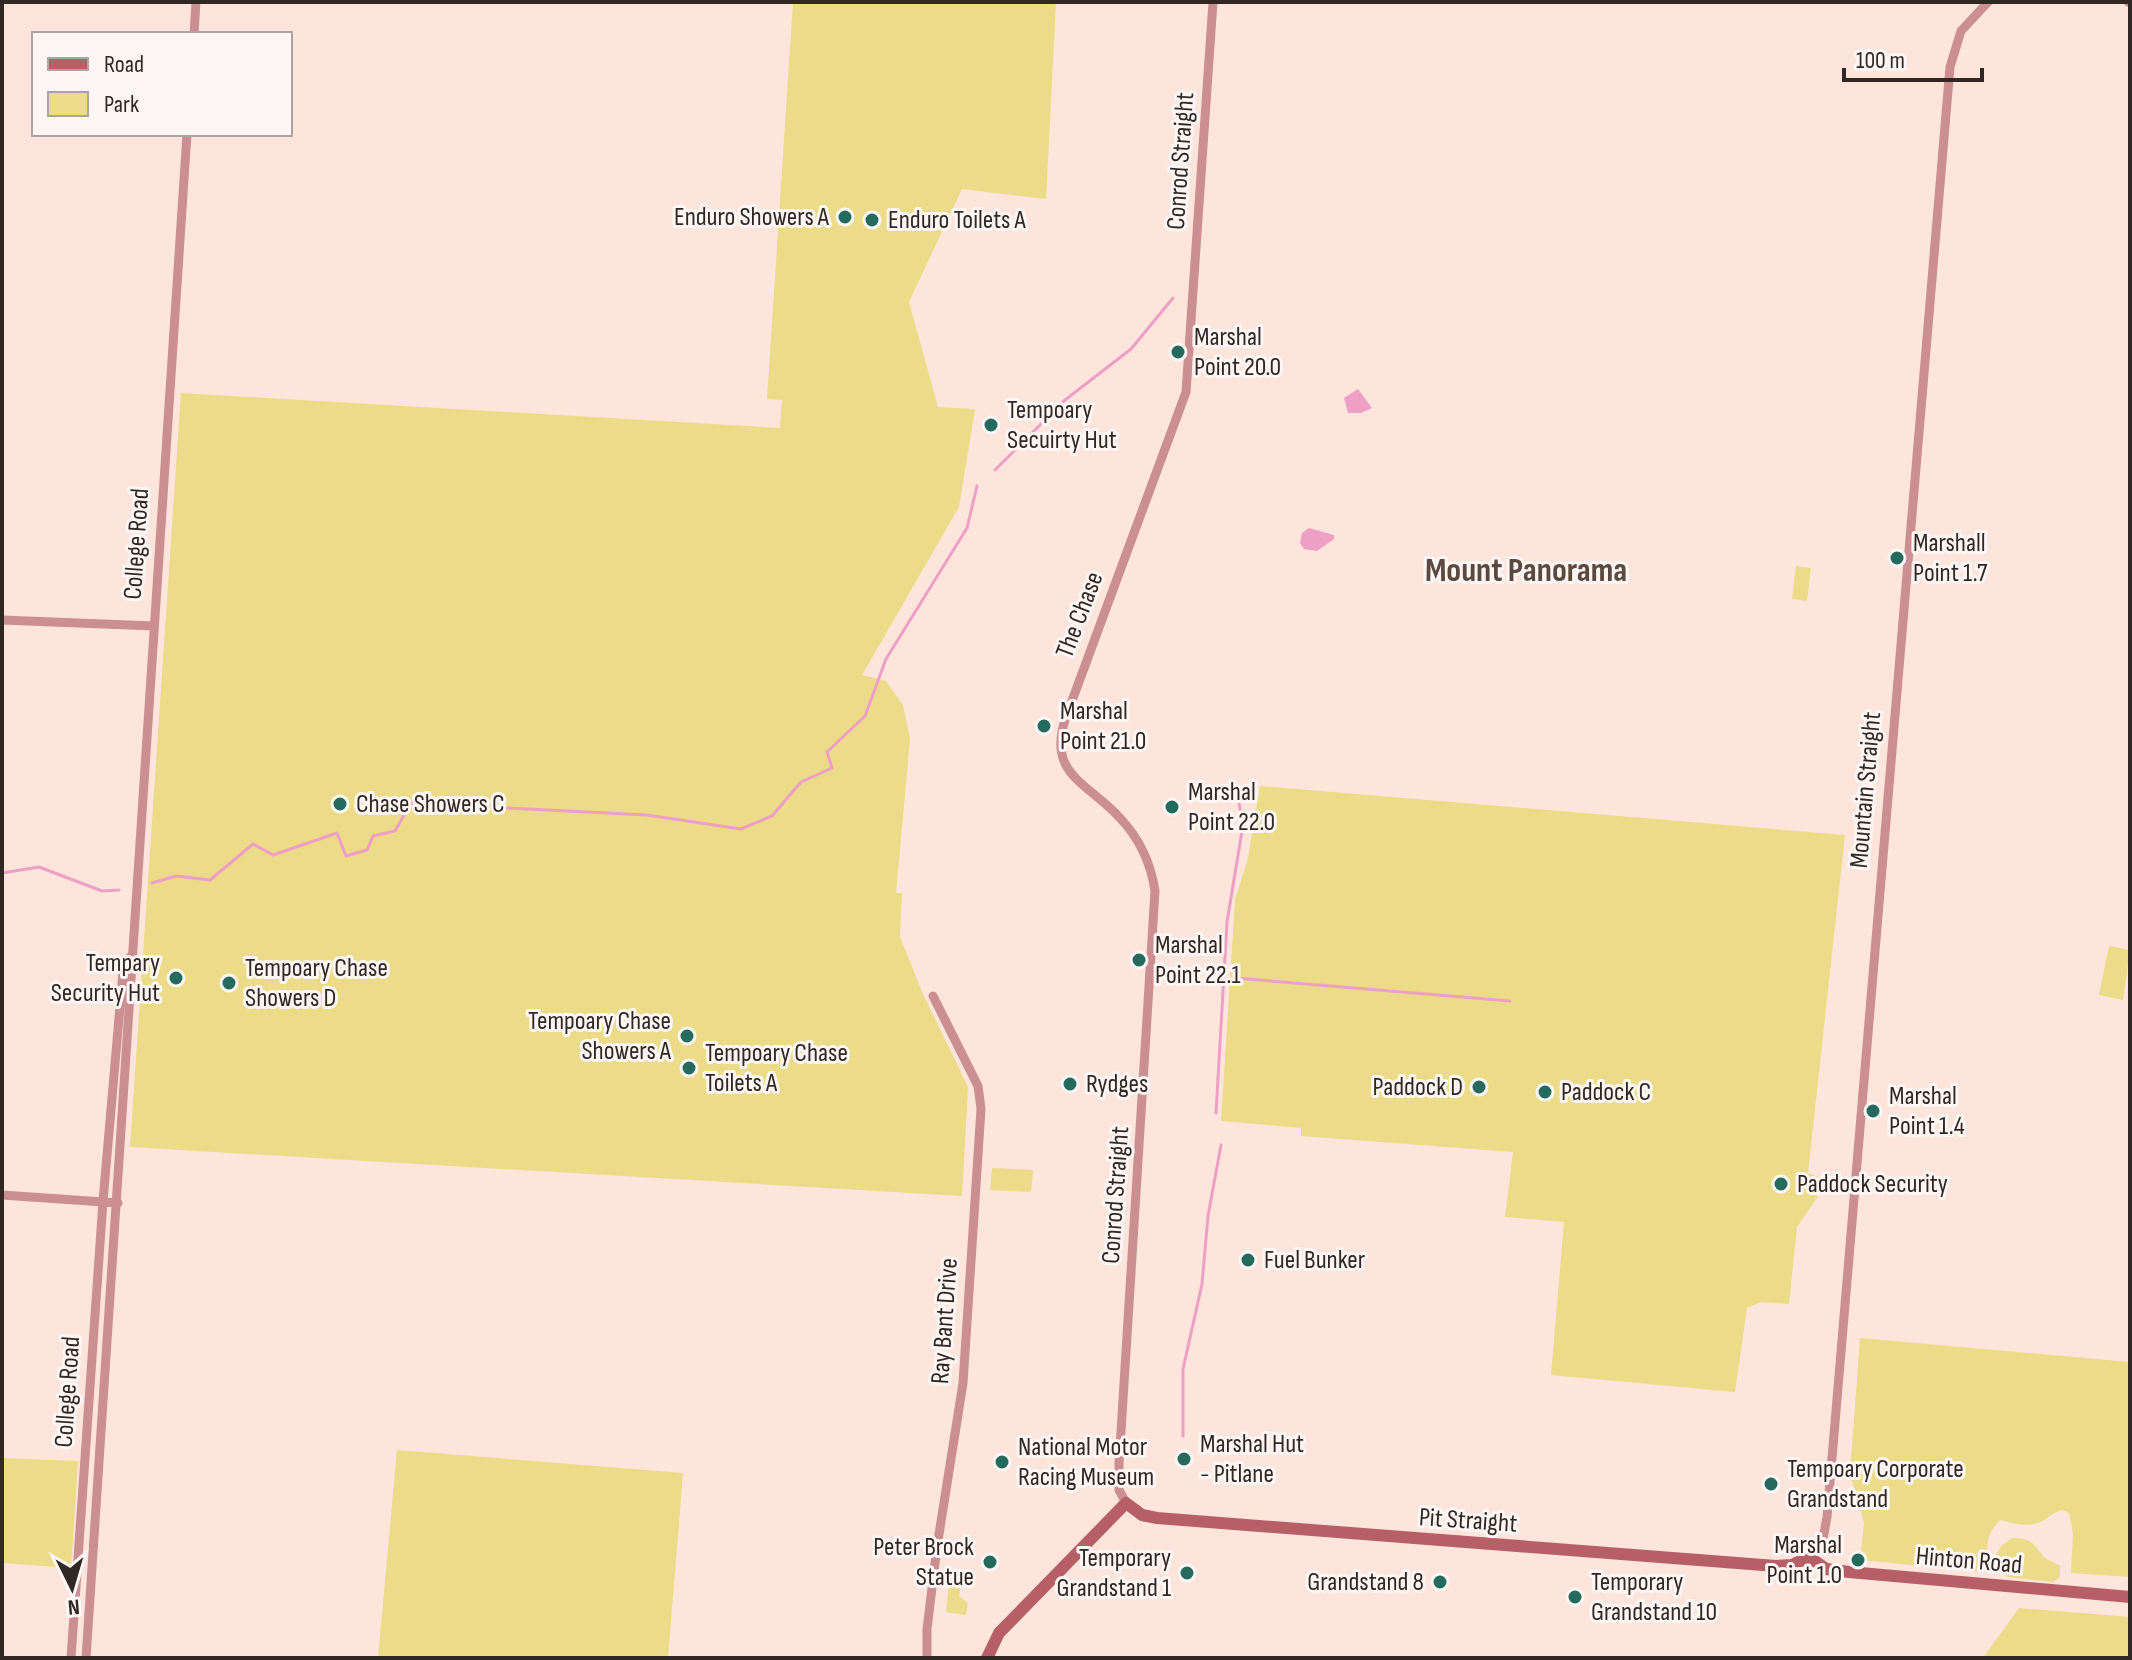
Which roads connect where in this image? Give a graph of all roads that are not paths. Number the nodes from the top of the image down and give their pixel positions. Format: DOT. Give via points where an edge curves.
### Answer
graph roads {
  1 [pos="196,2"];
  2 [pos="1213,2"];
  3 [pos="1988,2"];
  4 [pos="194,32"];
  5 [pos="187,136"];
  6 [pos="1193,323"];
  7 [pos="2,620"];
  8 [pos="154,626"];
  9 [pos="1155,897"];
  10 [pos="130,957"];
  11 [pos="933,996"];
  12 [pos="110,1129"];
  13 [pos="123,1130"];
  14 [pos="2,1195"];
  15 [pos="103,1201"];
  16 [pos="118,1203"];
  17 [pos="1126,1503"];
  18 [pos="1809,1557"];
  19 [pos="2130,1597"];
  20 [pos="71,1658"];
  21 [pos="86,1658"];
  22 [pos="927,1658"];
  23 [pos="987,1658"];
  1 -- 4 [label="street"];
  2 -- 6 [label="street, Conrod Straight"];
  3 -- 18 [label="street, Mountain Straight" via="1961,31 1950,67 1827,1517 1822,1542"];
  5 -- 8 [label="street, College Road"];
  6 -- 9 [label="street, The Chase" via="1182,407 1059,745 1070,773 1114,811 1136,839"];
  7 -- 8 [label="street"];
  8 -- 10 [label="street, College Road"];
  9 -- 17 [label="street, Conrod Straight" via="1120,1447 1119,1484"];
  10 -- 12 [label="street, College Road" via="123,972"];
  10 -- 13 [label="street, College Road" via="134,973"];
  11 -- 22 [label="street, Ray Bant Drive" via="973,1074 981,1109 963,1383 932,1588"];
  12 -- 13 [label="street"];
  12 -- 15 [label="street, College Road"];
  13 -- 16 [label="street, College Road"];
  14 -- 15 [label="street"];
  15 -- 16 [label="street"];
  15 -- 20 [label="street, College Road"];
  16 -- 21 [label="street, College Road"];
  17 -- 18 [label="street, Pit Straight" via="1157,1518 1776,1566"];
  17 -- 23 [label="street" via="999,1633"];
  18 -- 19 [label="street, Hinton Road" via="1826,1569 1849,1572"];
}
